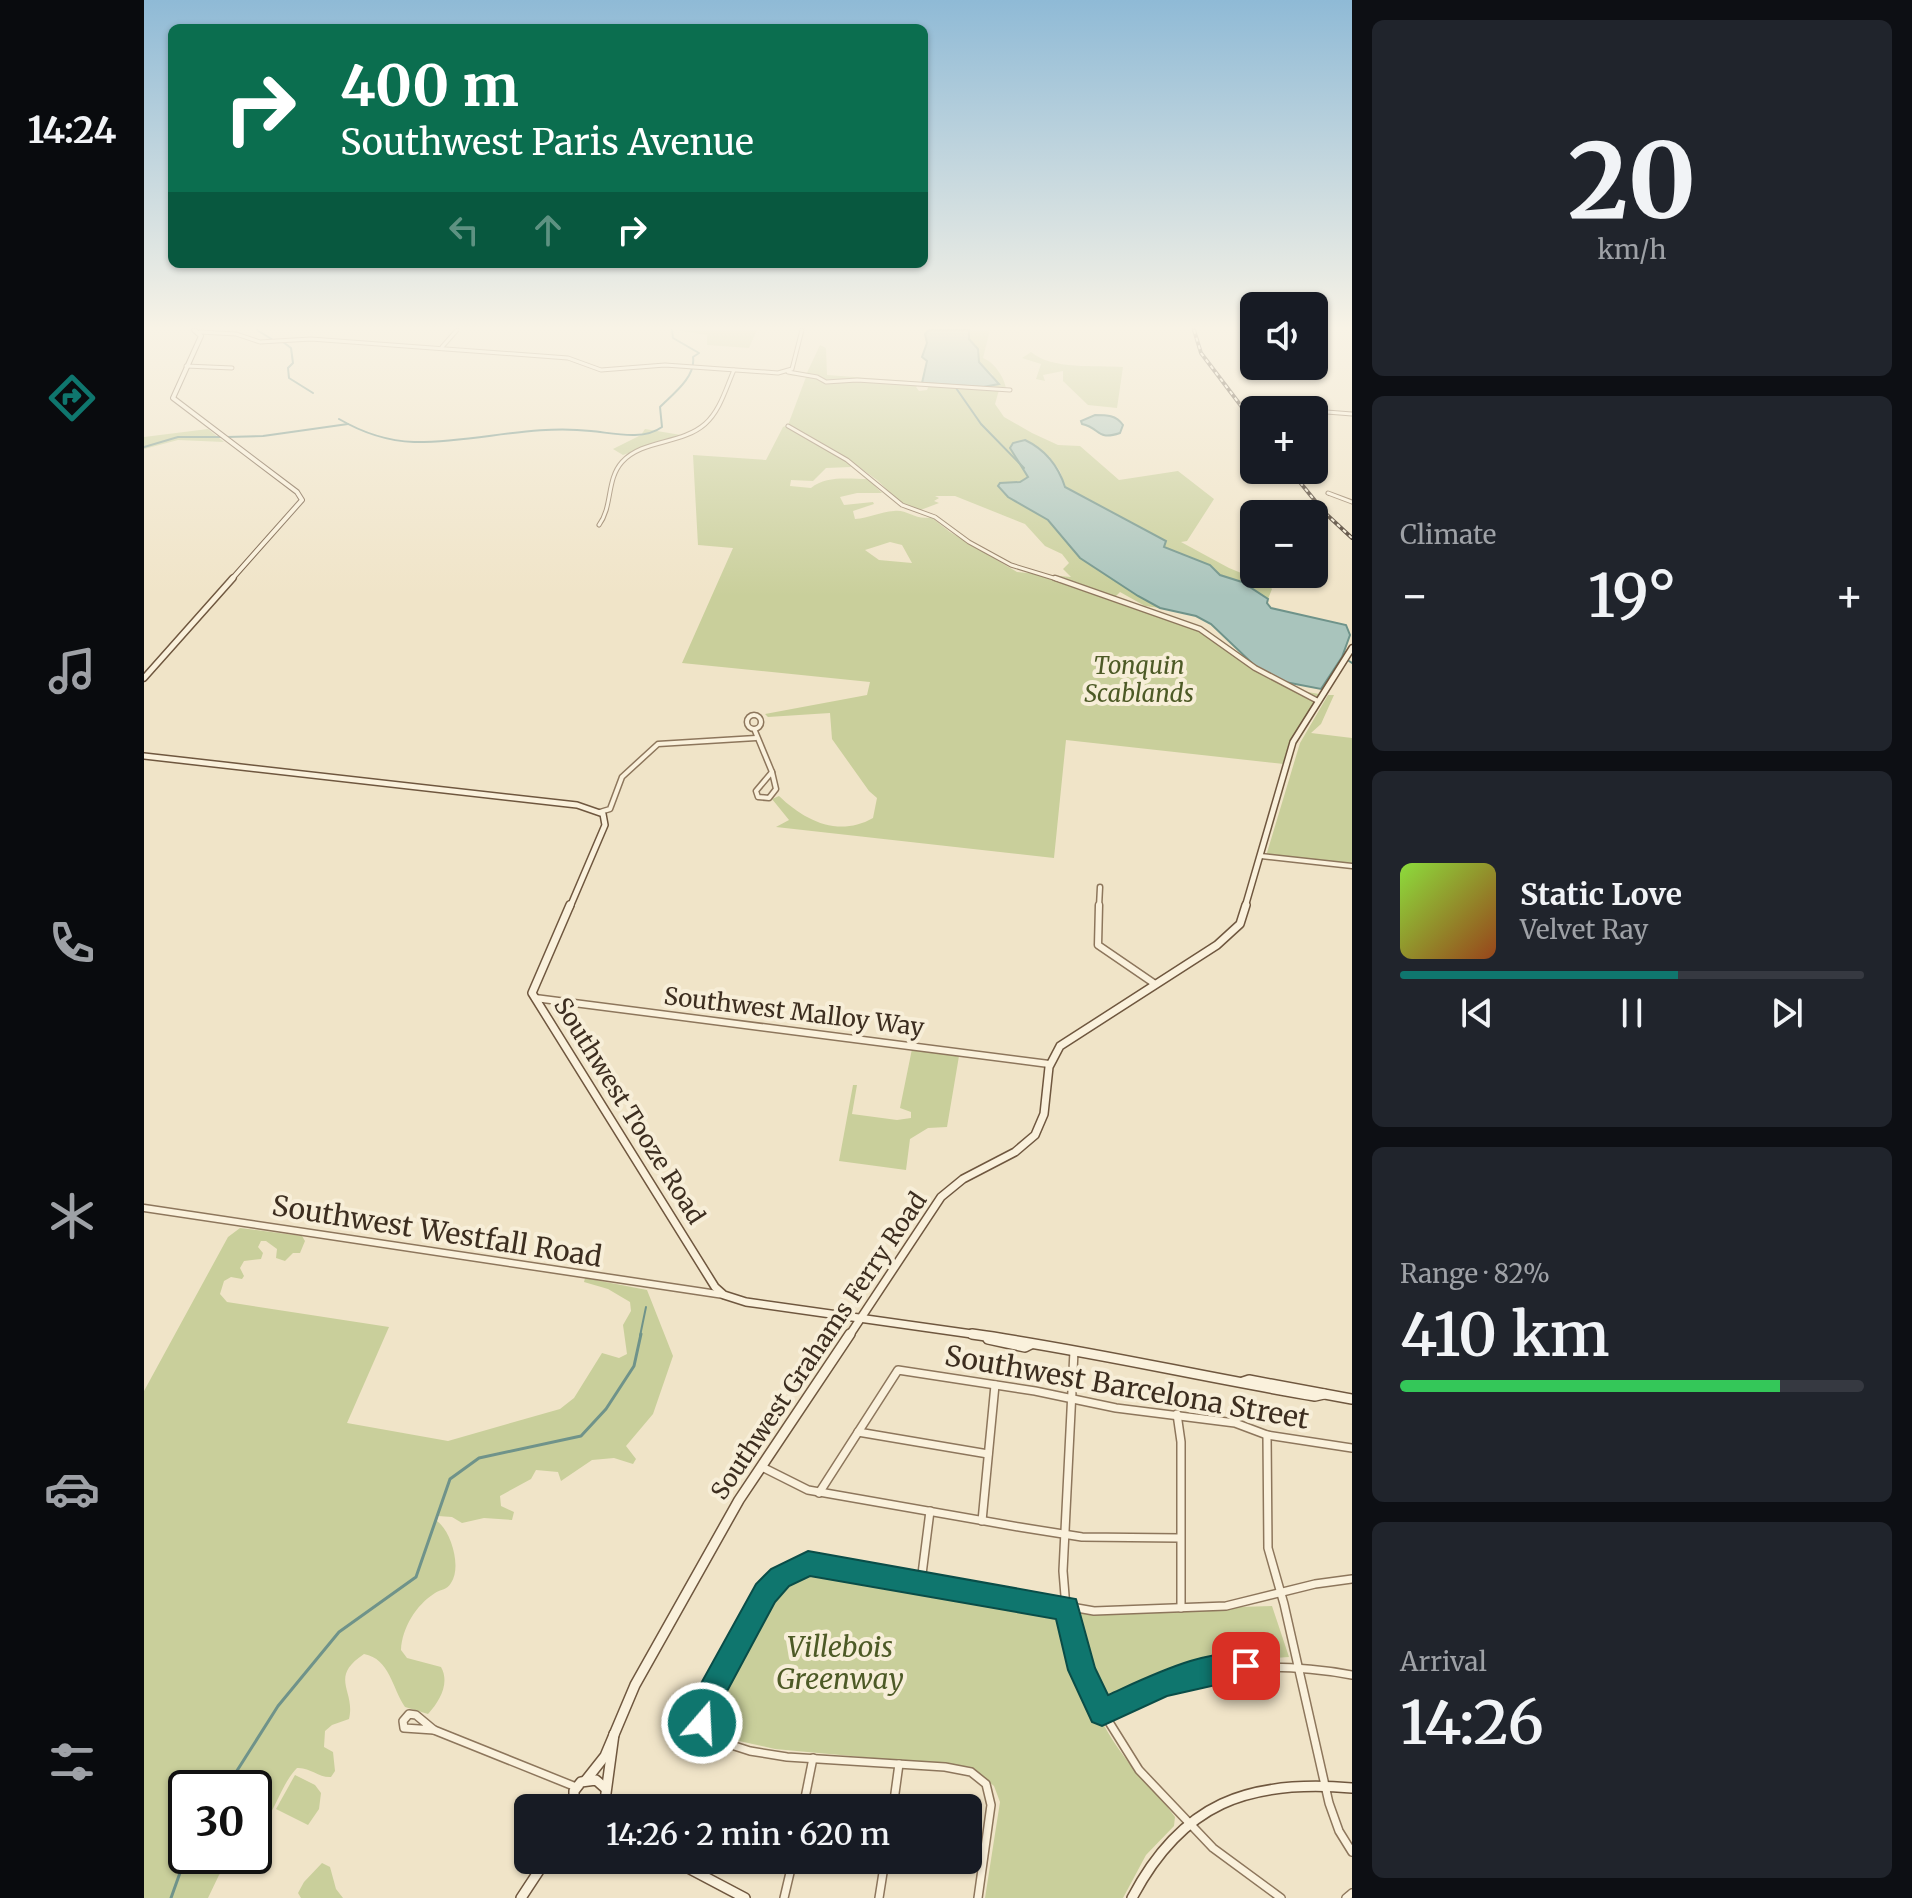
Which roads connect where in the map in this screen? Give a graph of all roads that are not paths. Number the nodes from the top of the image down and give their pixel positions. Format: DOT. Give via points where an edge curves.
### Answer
graph roads {
  1 [pos="199,419"];
  2 [pos="706,419"];
  3 [pos="788,426"];
  4 [pos="1328,493"];
  5 [pos="1352,502"];
  6 [pos="599,525"];
  7 [pos="1352,648"];
  8 [pos="144,678"];
  9 [pos="1318,701"];
  10 [pos="144,756"];
  11 [pos="772,772"];
  12 [pos="600,812"];
  13 [pos="1261,856"];
  14 [pos="1352,866"];
  15 [pos="1100,887"];
  16 [pos="1155,984"];
  17 [pos="534,998"];
  18 [pos="1049,1064"];
  19 [pos="144,1208"];
  20 [pos="724,1295"];
  21 [pos="860,1318"];
  22 [pos="1074,1351"];
  23 [pos="995,1385"];
  24 [pos="1352,1399"];
  25 [pos="1072,1401"];
  26 [pos="1177,1414"];
  27 [pos="858,1432"];
  28 [pos="1267,1435"];
  29 [pos="1352,1448"];
  30 [pos="988,1454"];
  31 [pos="761,1467"];
  32 [pos="819,1493"];
  33 [pos="930,1511"];
  34 [pos="982,1521"];
  35 [pos="1065,1535"];
  36 [pos="1179,1538"];
  37 [pos="1352,1579"];
  38 [pos="921,1582"];
  39 [pos="1281,1593"];
  40 [pos="1066,1608"];
  41 [pos="1181,1608"];
  42 [pos="1298,1666"];
  43 [pos="1352,1675"];
  44 [pos="1102,1713"];
  45 [pos="434,1730"];
  46 [pos="614,1734"];
  47 [pos="813,1758"];
  48 [pos="899,1764"];
  49 [pos="586,1780"];
  50 [pos="1325,1784"];
  51 [pos="576,1787"];
  52 [pos="605,1788"];
  53 [pos="1352,1788"];
  54 [pos="575,1794"];
  55 [pos="606,1794"];
  56 [pos="806,1794"];
  57 [pos="895,1794"];
  58 [pos="1188,1824"];
  59 [pos="1352,1852"];
  60 [pos="537,1874"];
  61 [pos="696,1874"];
  62 [pos="790,1874"];
  63 [pos="883,1874"];
  64 [pos="1352,1893"];
  65 [pos="521,1898"];
  66 [pos="745,1898"];
  67 [pos="784,1898"];
  68 [pos="879,1898"];
  69 [pos="978,1898"];
  70 [pos="1132,1898"];
  71 [pos="1281,1898"];
  72 [pos="1346,1898"];
  1 -- 8 [label="main road" via="302,500"];
  2 -- 6 [label="street" via="702,426 634,452 622,463 613,475 611,506"];
  3 -- 9 [label="street" via="845,459 902,505 935,517 1011,565 1200,629 1255,668"];
  4 -- 5 [label="street"];
  7 -- 9 [label="main road"];
  9 -- 13 [label="main road" via="1293,742"];
  10 -- 12 [label="main road" via="563,803"];
  11 -- 11 [label="street" via="775,793 758,797 757,789"];
  11 -- 12 [label="street" via="756,734 666,742 651,748 622,777 610,809"];
  12 -- 17 [label="main road, Southwest Tooze Road" via="605,825 534,983"];
  13 -- 14 [label="street"];
  13 -- 16 [label="main road" via="1235,931"];
  15 -- 16 [label="street" via="1099,948"];
  16 -- 18 [label="main road" via="1066,1042"];
  17 -- 18 [label="street, Southwest Malloy Way"];
  17 -- 20 [label="main road, Southwest Tooze Road"];
  18 -- 21 [label="main road, Southwest Grahams Ferry Road" via="1037,1133 943,1194"];
  19 -- 20 [label="street, Southwest Westfall Road"];
  20 -- 21 [label="main road"];
  21 -- 22 [label="main road"];
  21 -- 31 [label="main road, Southwest Grahams Ferry Road"];
  22 -- 24 [label="main road"];
  22 -- 25 [label="street"];
  23 -- 25 [label="street, Southwest Barcelona Street"];
  23 -- 27 [label="street, Southwest Barcelona Street" via="895,1371"];
  23 -- 30 [label="street"];
  25 -- 26 [label="street, Southwest Barcelona Street"];
  25 -- 35 [label="street"];
  26 -- 28 [label="street, Southwest Barcelona Street" via="1235,1423"];
  26 -- 36 [label="street"];
  27 -- 30 [label="street"];
  27 -- 32 [label="street"];
  28 -- 29 [label="street, Southwest Barcelona Street"];
  28 -- 39 [label="street" via="1268,1548"];
  30 -- 34 [label="street"];
  31 -- 32 [label="street"];
  31 -- 46 [label="main road, Southwest Grahams Ferry Road" via="656,1647"];
  32 -- 33 [label="street"];
  33 -- 34 [label="street"];
  33 -- 38 [label="street"];
  34 -- 35 [label="street"];
  35 -- 36 [label="street"];
  35 -- 40 [label="street"];
  36 -- 41 [label="street"];
  37 -- 39 [label="street"];
  38 -- 40 [label="street"];
  38 -- 47 [label="street" via="808,1563 780,1577 765,1593 704,1706 702,1723 709,1736 724,1744"];
  39 -- 41 [label="street" via="1226,1606"];
  39 -- 42 [label="street"];
  40 -- 41 [label="street"];
  40 -- 44 [label="street" via="1082,1670"];
  42 -- 43 [label="street"];
  42 -- 44 [label="street" via="1246,1666 1188,1676"];
  42 -- 50 [label="street"];
  44 -- 58 [label="street" via="1139,1770"];
  45 -- 51 [label="street"];
  46 -- 49 [label="main road, Southwest Grahams Ferry Road"];
  46 -- 52 [label="main road, Southwest Grahams Ferry Road"];
  47 -- 48 [label="street"];
  47 -- 56 [label="street"];
  48 -- 57 [label="street"];
  48 -- 69 [label="street" via="962,1769 986,1784 991,1818"];
  49 -- 51 [label="main road"];
  49 -- 52 [label="main road"];
  50 -- 53 [label="main road"];
  50 -- 58 [label="main road" via="1258,1788"];
  50 -- 59 [label="street" via="1333,1816"];
  51 -- 54 [label="main road"];
  52 -- 55 [label="main road"];
  58 -- 70 [label="main road" via="1153,1860"];
  58 -- 71 [label="street"];
  60 -- 65 [label="main road"];
  61 -- 66 [label="main road"];
  62 -- 67 [label="street"];
  63 -- 68 [label="street"];
  64 -- 72 [label="street"];
}
